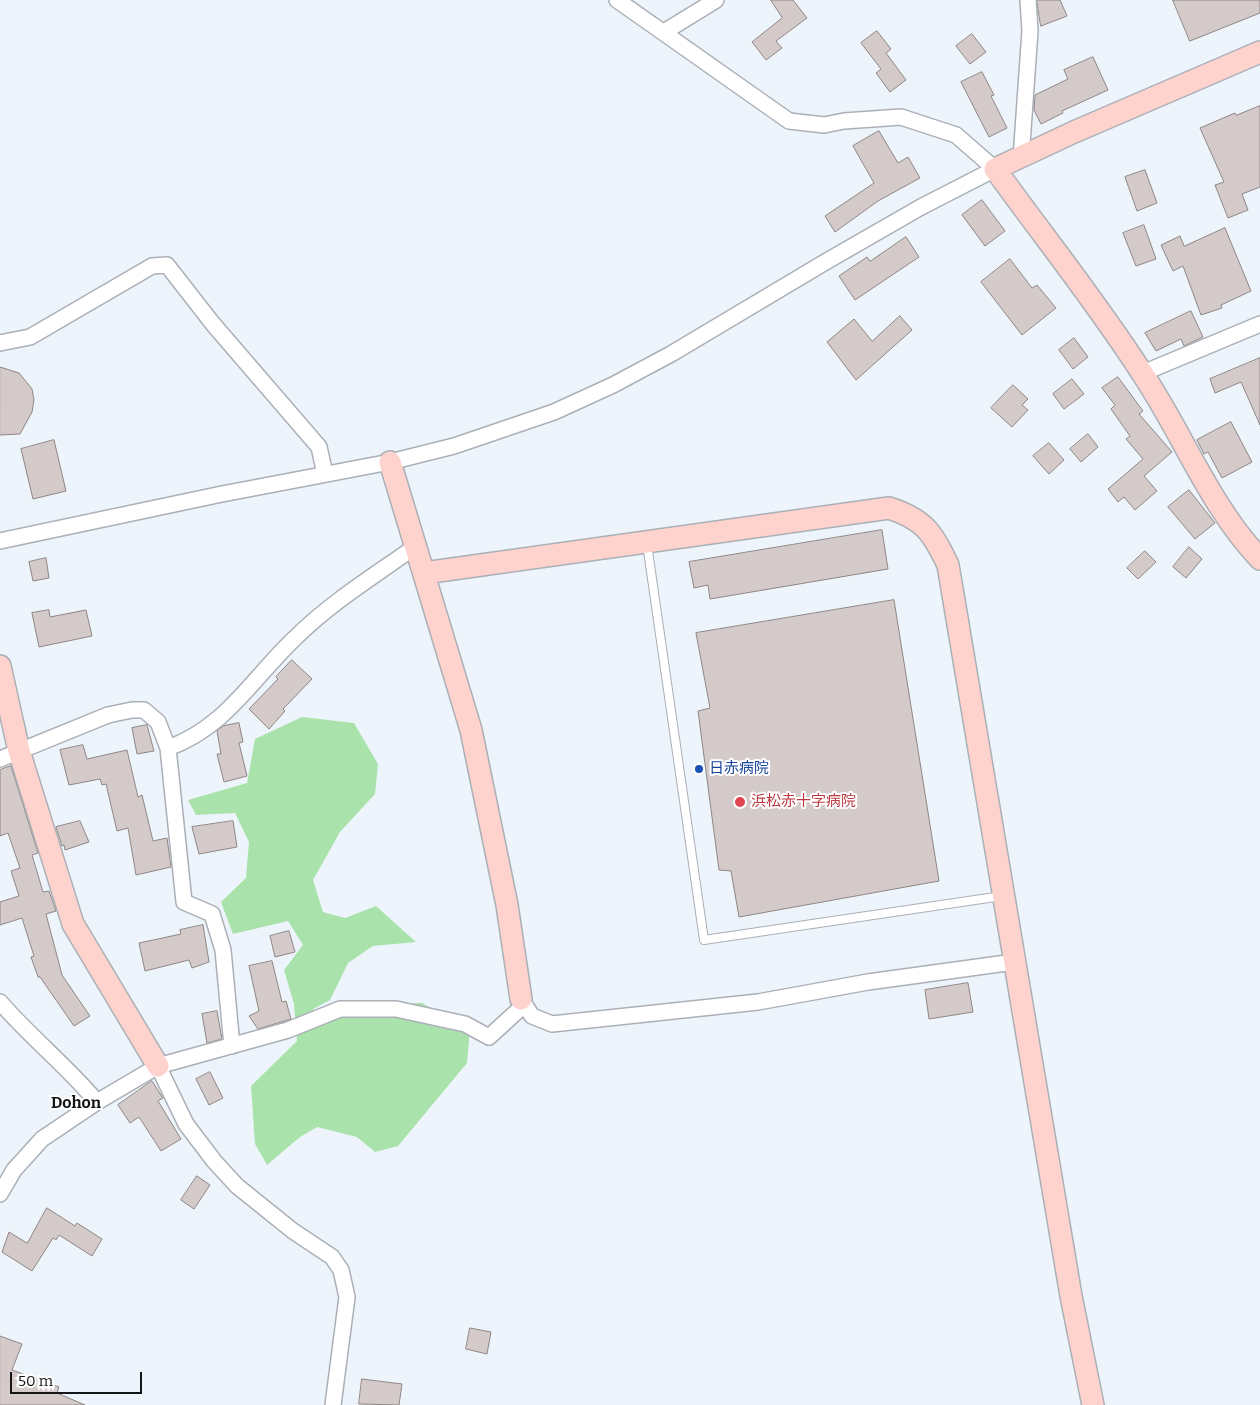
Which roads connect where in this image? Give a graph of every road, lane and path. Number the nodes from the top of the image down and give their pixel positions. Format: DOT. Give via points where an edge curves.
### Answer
graph roads {
  1 [pos="617,0"];
  2 [pos="716,0"];
  3 [pos="1028,0"];
  4 [pos="664,32"];
  5 [pos="1260,52"];
  6 [pos="1021,158"];
  7 [pos="995,169"];
  8 [pos="1260,324"];
  9 [pos="0,343"];
  10 [pos="1143,373"];
  11 [pos="390,462"];
  12 [pos="325,474"];
  13 [pos="0,541"];
  14 [pos="646,542"];
  15 [pos="416,546"];
  16 [pos="1256,549"];
  17 [pos="424,573"];
  18 [pos="0,666"];
  19 [pos="168,748"];
  20 [pos="10,755"];
  21 [pos="1003,896"];
  22 [pos="1014,962"];
  23 [pos="0,1002"];
  24 [pos="522,1002"];
  25 [pos="232,1046"];
  26 [pos="158,1066"];
  27 [pos="97,1102"];
  28 [pos="0,1194"];
  29 [pos="333,1405"];
  30 [pos="1093,1405"];
  1 -- 4 [label="street"];
  2 -- 4 [label="street"];
  3 -- 6 [label="street" via="1030,31"];
  4 -- 7 [label="street" via="789,121 824,125 844,120 900,117 956,135"];
  5 -- 6 [label="street"];
  6 -- 7 [label="street"];
  7 -- 10 [label="street"];
  7 -- 11 [label="street" via="921,207 613,385 554,412 454,446"];
  8 -- 10 [label="street"];
  9 -- 12 [label="street" via="30,337 152,266 167,265 319,448"];
  10 -- 16 [label="street" via="1222,511"];
  11 -- 12 [label="street"];
  11 -- 15 [label="street"];
  12 -- 13 [label="street"];
  14 -- 17 [label="street"];
  14 -- 21 [label="street" via="889,508 906,514 930,531 948,565"];
  14 -- 21 [label="lane" via="704,940"];
  15 -- 17 [label="street"];
  15 -- 19 [label="street" via="320,616 293,640 220,720 186,742"];
  17 -- 24 [label="street" via="472,739 507,905"];
  18 -- 20 [label="street"];
  19 -- 20 [label="street" via="158,722 144,710 132,710 108,715"];
  19 -- 25 [label="street" via="184,902 212,914 223,950"];
  20 -- 26 [label="street" via="73,924"];
  21 -- 22 [label="street"];
  22 -- 24 [label="street" via="868,982 758,1002 552,1024 532,1016"];
  22 -- 30 [label="street" via="1071,1296"];
  23 -- 27 [label="street"];
  24 -- 25 [label="street" via="489,1038 465,1024 396,1009 340,1009 288,1030"];
  25 -- 26 [label="street"];
  26 -- 27 [label="street"];
  26 -- 29 [label="street" via="186,1124 214,1161 237,1186 293,1231 332,1257 341,1270 347,1297"];
  27 -- 28 [label="street" via="42,1139 14,1170"];
}
